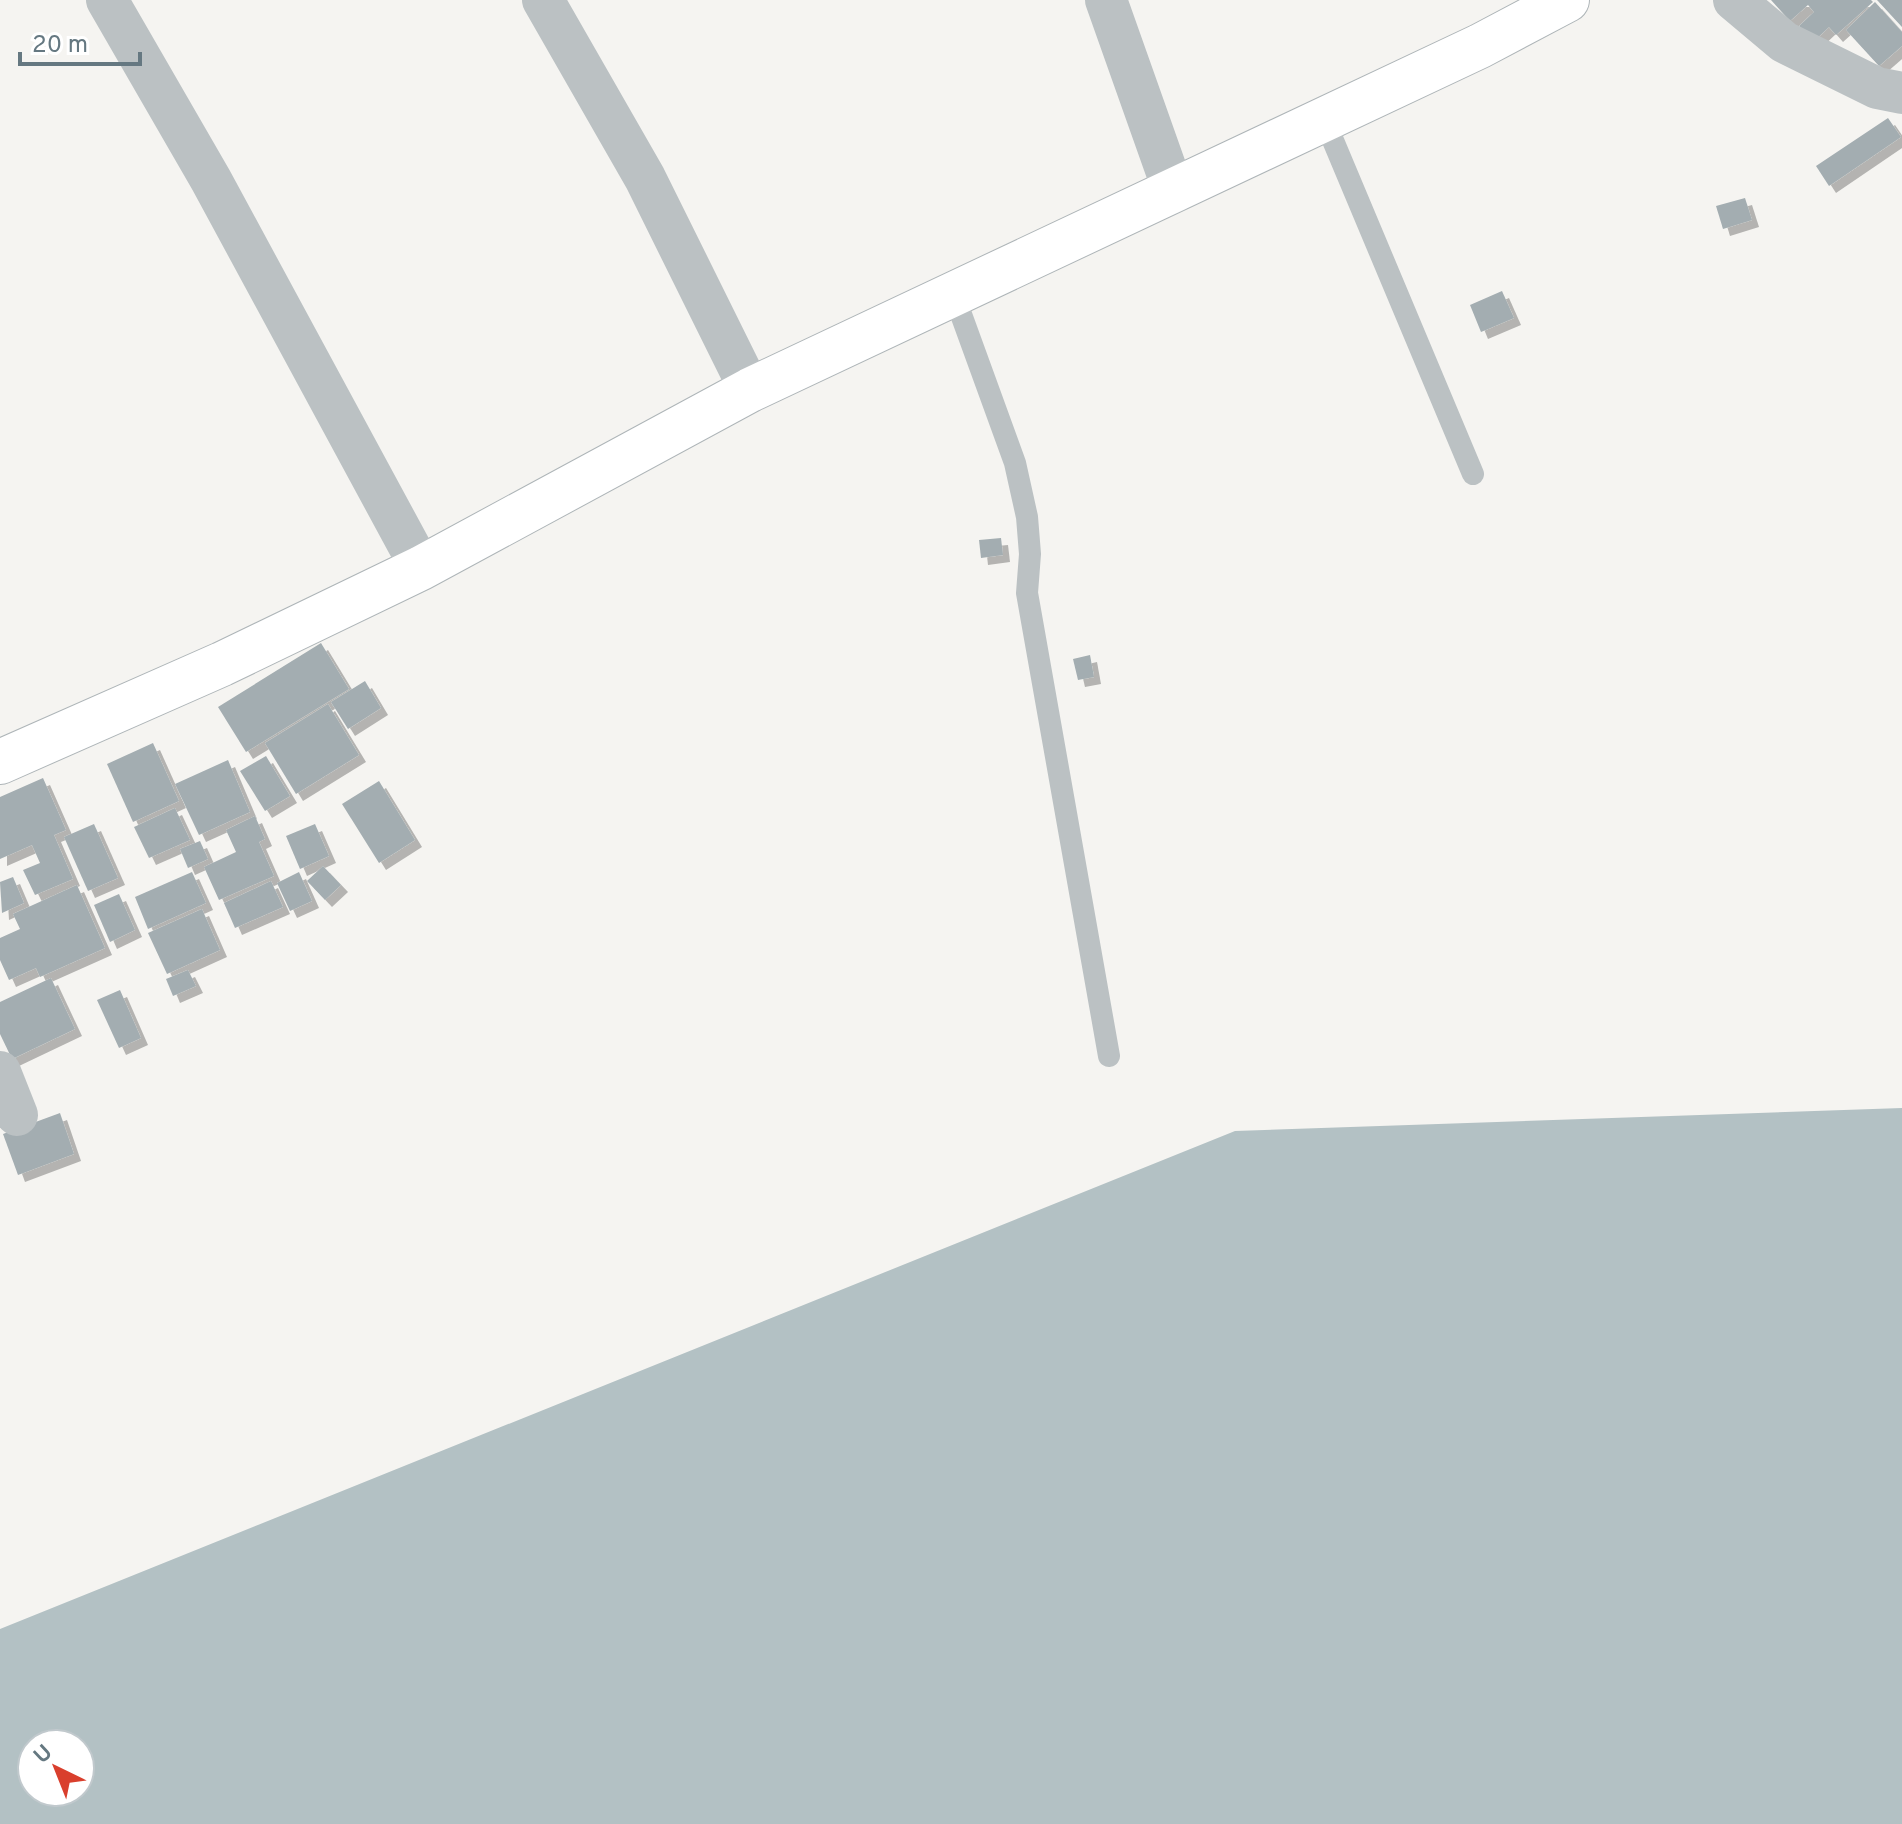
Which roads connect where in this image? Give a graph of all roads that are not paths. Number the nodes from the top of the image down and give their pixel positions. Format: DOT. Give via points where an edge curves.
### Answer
graph roads {
  1 [pos="107,0"];
  2 [pos="543,0"];
  3 [pos="1106,0"];
  4 [pos="1567,0"];
  5 [pos="1734,0"];
  6 [pos="1894,82"];
  7 [pos="1324,119"];
  8 [pos="1174,192"];
  9 [pos="954,295"];
  10 [pos="750,390"];
  11 [pos="1473,474"];
  12 [pos="421,568"];
  13 [pos="0,762"];
  14 [pos="1109,1056"];
  15 [pos="0,1072"];
  16 [pos="17,1115"];
  1 -- 12 [label="street"];
  2 -- 10 [label="street" via="645,178"];
  3 -- 8 [label="street"];
  4 -- 7 [label="main road"];
  5 -- 6 [label="street" via="1784,42"];
  7 -- 8 [label="main road"];
  7 -- 11 [label="lane"];
  8 -- 9 [label="main road"];
  9 -- 10 [label="main road"];
  9 -- 14 [label="lane" via="1015,463 1027,517 1027,593"];
  10 -- 12 [label="main road"];
  12 -- 13 [label="main road"];
  15 -- 16 [label="street"];
}
